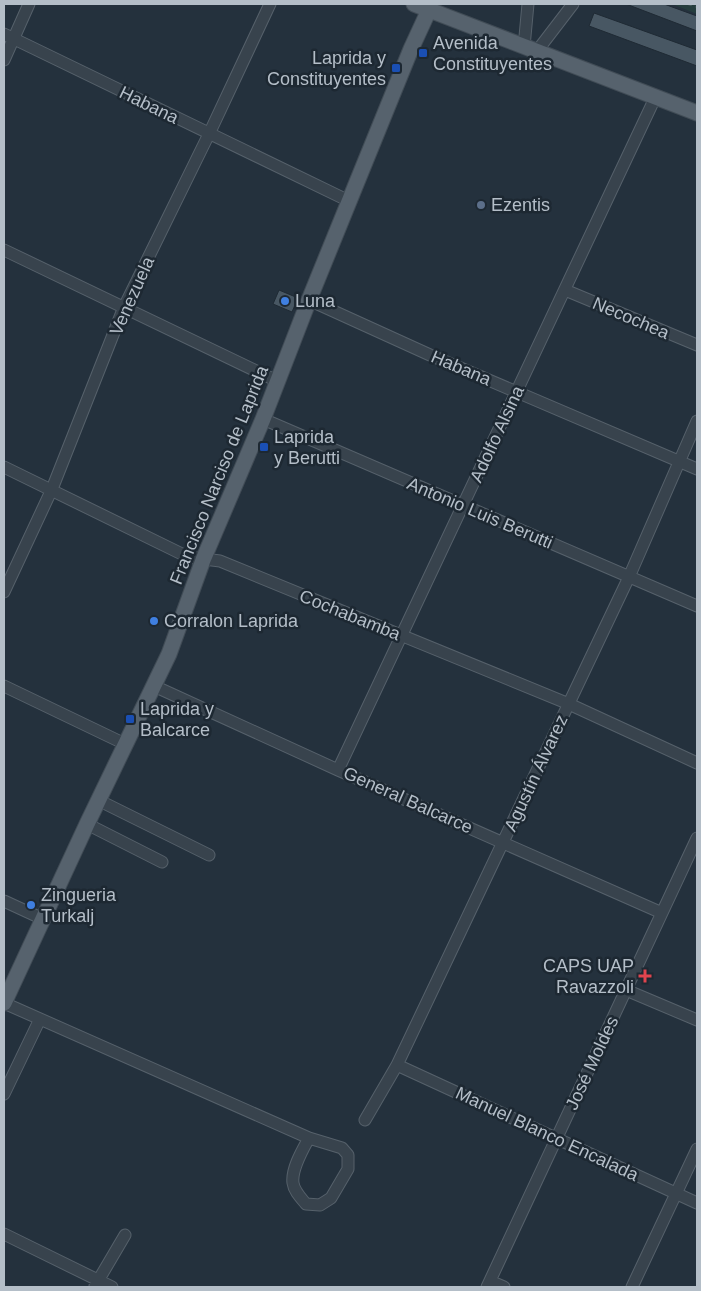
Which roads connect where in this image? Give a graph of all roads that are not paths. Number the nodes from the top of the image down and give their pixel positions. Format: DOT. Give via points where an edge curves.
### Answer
graph roads {
  1 [pos="29,4"];
  2 [pos="270,4"];
  3 [pos="414,4"];
  4 [pos="528,4"];
  5 [pos="573,4"];
  6 [pos="429,10"];
  7 [pos="9,36"];
  8 [pos="531,49"];
  9 [pos="4,60"];
  10 [pos="655,98"];
  11 [pos="697,114"];
  12 [pos="209,134"];
  13 [pos="349,201"];
  14 [pos="4,250"];
  15 [pos="566,290"];
  16 [pos="309,300"];
  17 [pos="124,307"];
  18 [pos="697,345"];
  19 [pos="278,381"];
  20 [pos="517,392"];
  21 [pos="263,419"];
  22 [pos="697,421"];
  23 [pos="680,462"];
  24 [pos="4,467"];
  25 [pos="697,469"];
  26 [pos="52,489"];
  27 [pos="463,506"];
  28 [pos="203,560"];
  29 [pos="629,577"];
  30 [pos="4,592"];
  31 [pos="697,606"];
  32 [pos="402,636"];
  33 [pos="4,686"];
  34 [pos="154,686"];
  35 [pos="568,704"];
  36 [pos="125,744"];
  37 [pos="697,763"];
  38 [pos="338,770"];
  39 [pos="98,800"];
  40 [pos="87,824"];
  41 [pos="697,838"];
  42 [pos="503,842"];
  43 [pos="210,855"];
  44 [pos="162,862"];
  45 [pos="4,901"];
  46 [pos="662,913"];
  47 [pos="43,919"];
  48 [pos="626,990"];
  49 [pos="4,1003"];
  50 [pos="40,1019"];
  51 [pos="697,1020"];
  52 [pos="397,1065"];
  53 [pos="4,1094"];
  54 [pos="366,1120"];
  55 [pos="310,1138"];
  56 [pos="557,1138"];
  57 [pos="697,1149"];
  58 [pos="677,1193"];
  59 [pos="697,1202"];
  60 [pos="4,1234"];
  61 [pos="125,1235"];
  62 [pos="96,1284"];
  63 [pos="489,1284"];
  64 [pos="112,1287"];
  65 [pos="504,1287"];
  66 [pos="632,1287"];
  1 -- 7 [label="street"];
  2 -- 12 [label="street, Venezuela"];
  3 -- 6 [label="main road"];
  4 -- 8 [label="street"];
  5 -- 8 [label="street"];
  6 -- 8 [label="main road"];
  6 -- 13 [label="main road, Francisco Narciso de Laprida"];
  7 -- 9 [label="street"];
  7 -- 12 [label="street, Habana"];
  8 -- 10 [label="main road"];
  10 -- 11 [label="main road"];
  10 -- 15 [label="street, Adolfo Alsina"];
  12 -- 13 [label="street, Habana"];
  12 -- 17 [label="street, Venezuela"];
  13 -- 16 [label="main road, Francisco Narciso de Laprida"];
  14 -- 17 [label="street"];
  15 -- 18 [label="street, Necochea"];
  15 -- 20 [label="street, Adolfo Alsina"];
  16 -- 19 [label="main road, Francisco Narciso de Laprida"];
  16 -- 20 [label="street, Habana"];
  17 -- 19 [label="street"];
  17 -- 26 [label="street, Venezuela"];
  19 -- 21 [label="main road, Francisco Narciso de Laprida"];
  20 -- 23 [label="street, Habana"];
  20 -- 27 [label="street, Adolfo Alsina"];
  21 -- 27 [label="street, Antonio Luis Berutti"];
  21 -- 28 [label="main road, Francisco Narciso de Laprida"];
  22 -- 23 [label="street, Agustín Álvarez"];
  23 -- 25 [label="street, Habana"];
  23 -- 29 [label="street, Agustín Álvarez"];
  24 -- 26 [label="street, Cochabamba"];
  26 -- 28 [label="street, Cochabamba" via="188,557"];
  26 -- 30 [label="street, Venezuela"];
  27 -- 29 [label="street, Antonio Luis Berutti"];
  27 -- 32 [label="street, Adolfo Alsina"];
  28 -- 32 [label="street, Cochabamba" via="220,561"];
  28 -- 34 [label="main road, Francisco Narciso de Laprida"];
  29 -- 31 [label="street, Antonio Luis Berutti"];
  29 -- 35 [label="street, Agustín Álvarez"];
  32 -- 35 [label="street, Cochabamba"];
  32 -- 38 [label="street, Adolfo Alsina"];
  33 -- 36 [label="street"];
  34 -- 36 [label="main road, Francisco Narciso de Laprida"];
  34 -- 38 [label="street, General Balcarce"];
  35 -- 37 [label="street, Cochabamba"];
  35 -- 42 [label="street, Agustín Álvarez"];
  36 -- 39 [label="main road, Francisco Narciso de Laprida"];
  38 -- 42 [label="street, General Balcarce"];
  39 -- 40 [label="main road, Francisco Narciso de Laprida"];
  39 -- 43 [label="street"];
  40 -- 44 [label="street"];
  40 -- 47 [label="main road, Francisco Narciso de Laprida"];
  41 -- 46 [label="street, José Moldes"];
  42 -- 46 [label="street, General Balcarce"];
  42 -- 52 [label="street, Agustín Álvarez"];
  45 -- 47 [label="street"];
  46 -- 48 [label="street, José Moldes"];
  47 -- 49 [label="main road, Francisco Narciso de Laprida"];
  48 -- 51 [label="street"];
  48 -- 56 [label="street, José Moldes"];
  49 -- 50 [label="street"];
  50 -- 53 [label="street"];
  50 -- 55 [label="street"];
  52 -- 54 [label="street, Agustín Álvarez"];
  52 -- 56 [label="street, Manuel Blanco Encalada"];
  55 -- 55 [label="street" via="342,1148 348,1155 348,1169 331,1198 320,1205 306,1204 293,1183 298,1158"];
  56 -- 58 [label="street, Manuel Blanco Encalada"];
  56 -- 63 [label="street, José Moldes"];
  57 -- 58 [label="street"];
  58 -- 59 [label="street, Manuel Blanco Encalada"];
  58 -- 66 [label="street"];
  60 -- 62 [label="street"];
  61 -- 62 [label="street"];
  62 -- 64 [label="street"];
  63 -- 65 [label="street"];
}
